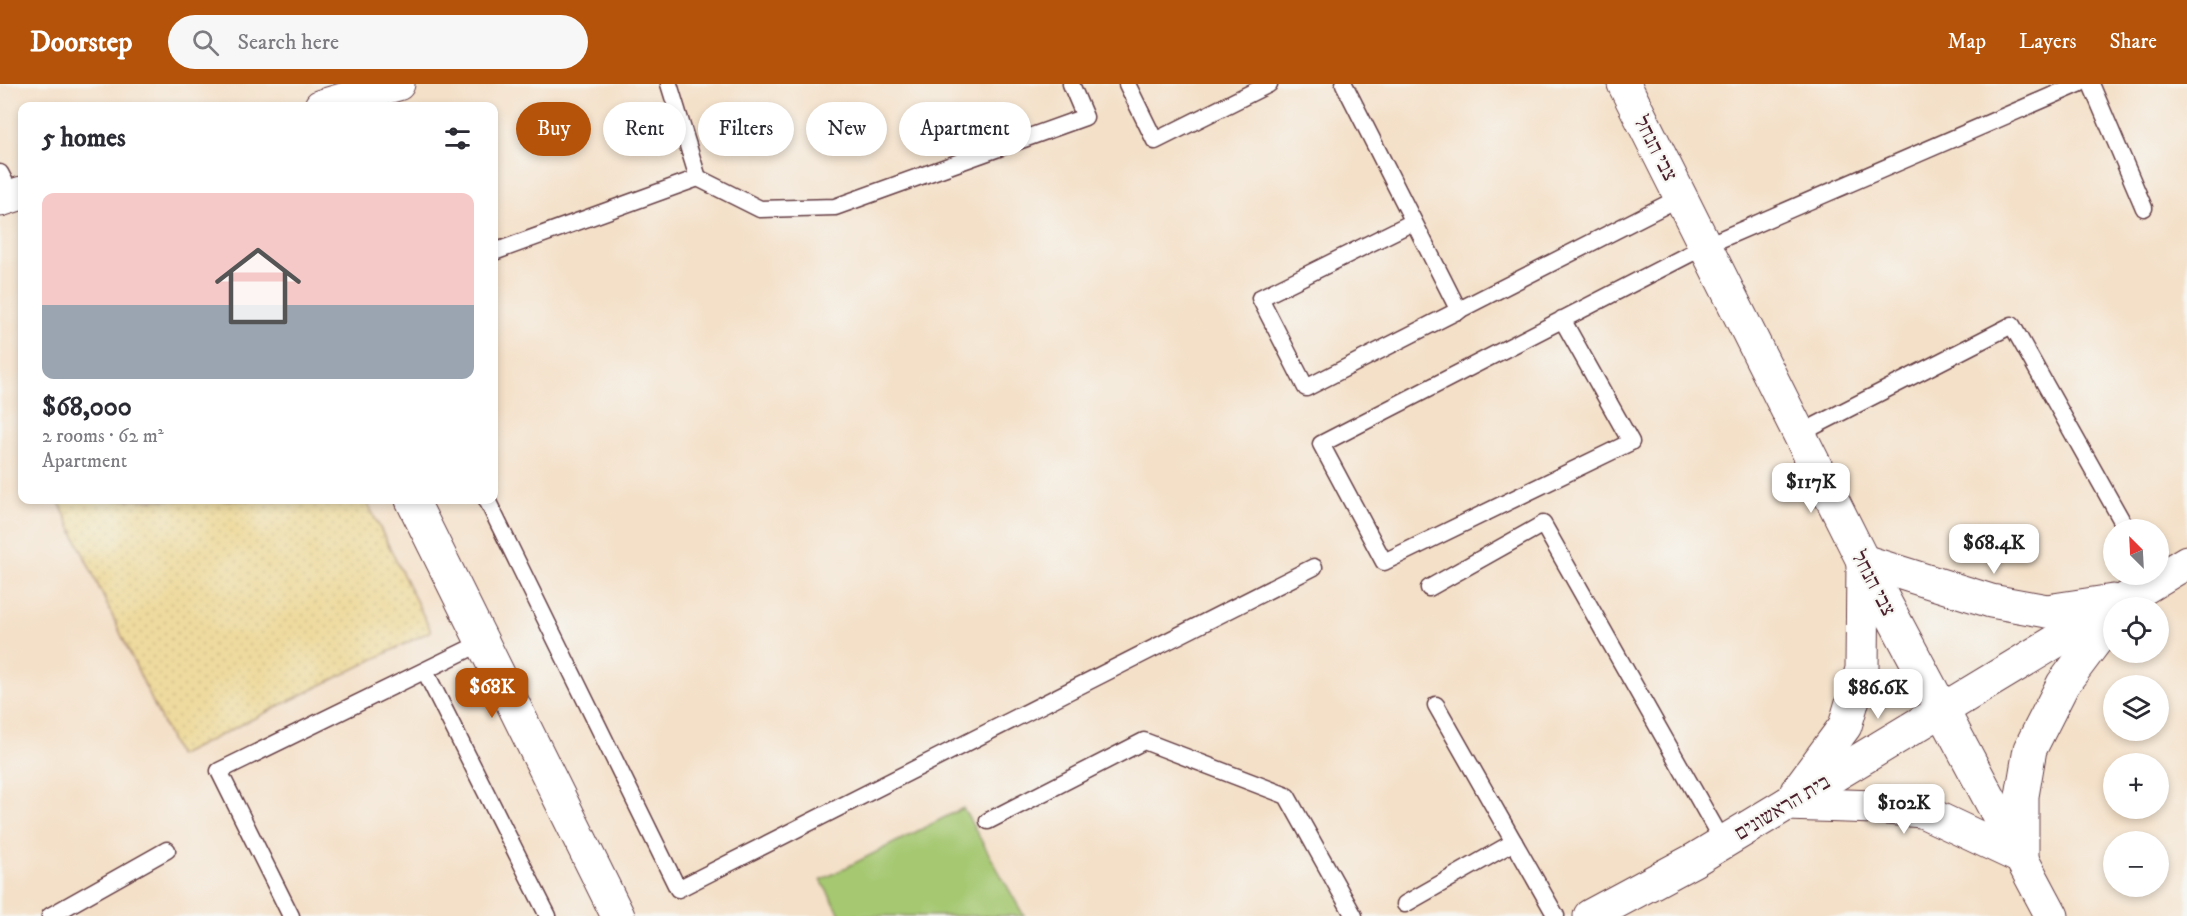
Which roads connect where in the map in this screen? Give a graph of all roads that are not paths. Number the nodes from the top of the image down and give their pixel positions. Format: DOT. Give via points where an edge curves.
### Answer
graph roads {
  1 [pos="398,84"];
  2 [pos="415,84"];
  3 [pos="669,84"];
  4 [pos="1071,84"];
  5 [pos="1127,84"];
  6 [pos="1269,84"];
  7 [pos="1344,84"];
  8 [pos="1625,84"];
  9 [pos="2079,84"];
  10 [pos="2091,84"];
  11 [pos="335,102"];
  12 [pos="391,102"];
  13 [pos="698,178"];
  14 [pos="1681,197"];
  15 [pos="2145,208"];
  16 [pos="1413,222"];
  17 [pos="1705,246"];
  18 [pos="498,251"];
  19 [pos="1459,311"];
  20 [pos="1562,319"];
  21 [pos="1799,434"];
  22 [pos="414,504"];
  23 [pos="489,504"];
  24 [pos="2121,519"];
  25 [pos="1863,561"];
  26 [pos="2187,562"];
  27 [pos="1314,567"];
  28 [pos="2169,571"];
  29 [pos="2147,585"];
  30 [pos="1429,588"];
  31 [pos="2132,597"];
  32 [pos="2103,608"];
  33 [pos="2103,617"];
  34 [pos="2103,630"];
  35 [pos="483,642"];
  36 [pos="425,670"];
  37 [pos="1436,705"];
  38 [pos="1942,711"];
  39 [pos="1787,804"];
  40 [pos="988,821"];
  41 [pos="1514,842"];
  42 [pos="1723,842"];
  43 [pos="167,850"];
  44 [pos="2022,858"];
  45 [pos="1405,904"];
  46 [pos="50,916"];
  47 [pos="291,916"];
  48 [pos="548,916"];
  49 [pos="618,916"];
  50 [pos="1354,916"];
  51 [pos="1556,916"];
  52 [pos="1590,916"];
  53 [pos="2052,916"];
  1 -- 11 [label="street"];
  2 -- 12 [label="street"];
  3 -- 13 [label="lane"];
  4 -- 13 [label="lane" via="1085,117 835,207 760,209"];
  5 -- 6 [label="lane" via="1155,141"];
  7 -- 16 [label="lane"];
  8 -- 14 [label="street, צבי הנחל"];
  9 -- 17 [label="lane"];
  10 -- 15 [label="lane"];
  13 -- 18 [label="lane"];
  14 -- 17 [label="street, צבי הנחל"];
  14 -- 19 [label="lane"];
  16 -- 19 [label="lane"];
  16 -- 19 [label="lane" via="1260,298 1306,388"];
  17 -- 20 [label="lane"];
  17 -- 21 [label="street, צבי הנחל"];
  20 -- 20 [label="lane" via="1321,444 1384,562 1631,442"];
  21 -- 24 [label="lane" via="2012,325"];
  21 -- 25 [label="street, צבי הנחל"];
  22 -- 35 [label="street"];
  23 -- 27 [label="lane" via="678,889"];
  25 -- 32 [label="street" via="1991,601 2047,611"];
  25 -- 38 [label="street, צבי הנחל"];
  25 -- 39 [label="street" via="1862,669 1845,726"];
  26 -- 28 [label="street, בית הראשונים"];
  29 -- 31 [label="street, בית הראשונים"];
  30 -- 42 [label="lane" via="1543,524"];
  33 -- 38 [label="street, בית הראשונים"];
  34 -- 44 [label="street" via="2062,684 2030,749 2022,796"];
  35 -- 36 [label="lane"];
  35 -- 49 [label="street"];
  36 -- 47 [label="lane" via="219,771"];
  36 -- 48 [label="lane"];
  37 -- 41 [label="lane"];
  38 -- 39 [label="street, בית הראשונים"];
  38 -- 44 [label="street, צבי הנחל"];
  39 -- 42 [label="street, בית הראשונים"];
  39 -- 44 [label="street" via="1922,811"];
  40 -- 50 [label="lane" via="1144,741 1287,796"];
  41 -- 45 [label="lane"];
  41 -- 51 [label="lane"];
  42 -- 52 [label="street, בית הראשונים"];
  43 -- 46 [label="lane"];
  44 -- 53 [label="street, צבי הנחל"];
}
